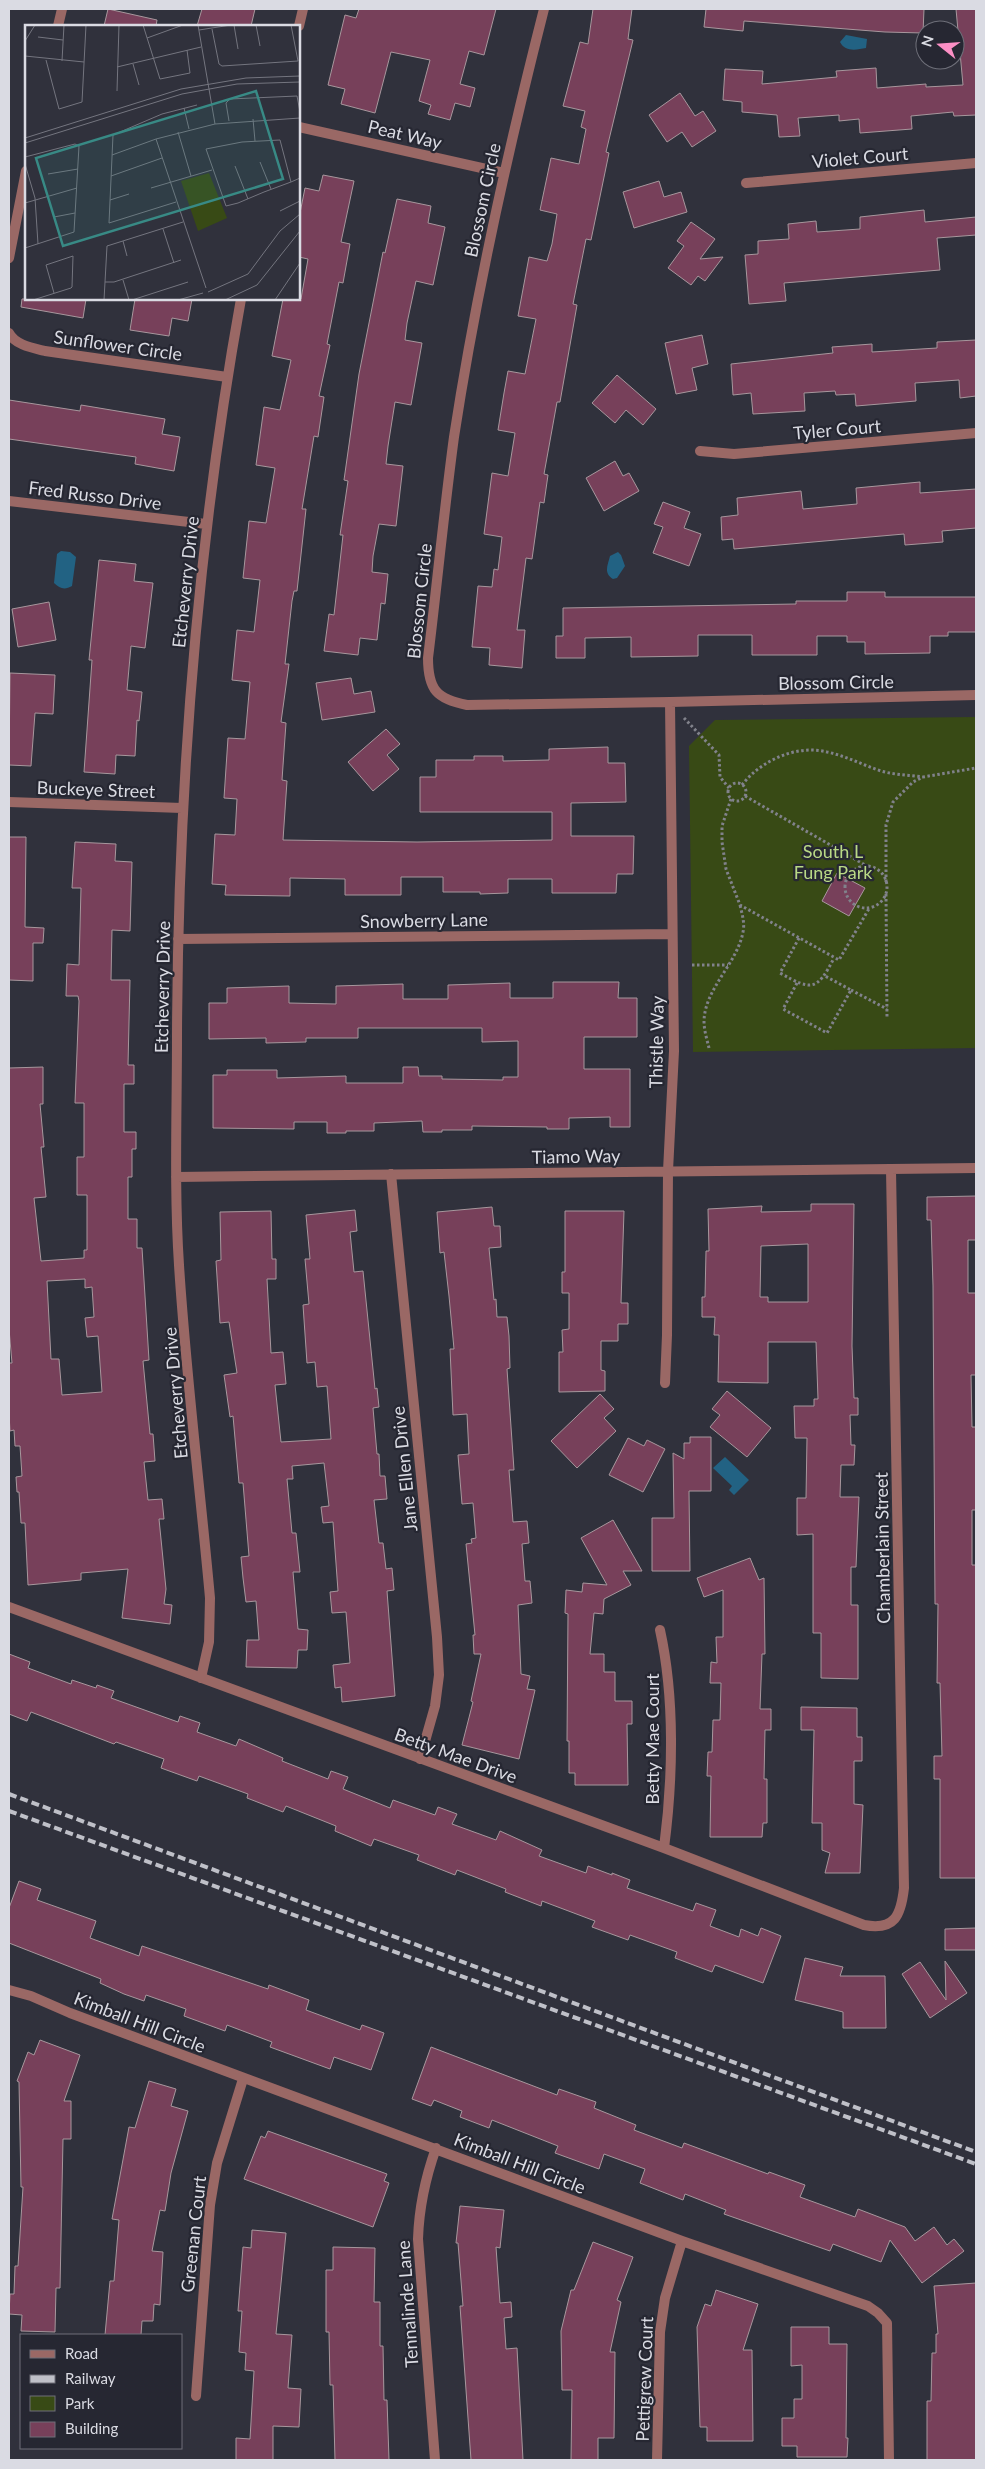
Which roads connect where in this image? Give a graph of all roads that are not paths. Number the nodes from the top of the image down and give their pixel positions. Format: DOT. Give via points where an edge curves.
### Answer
graph roads {
  1 [pos="62,9"];
  2 [pos="303,9"];
  3 [pos="544,9"];
  4 [pos="58,25"];
  5 [pos="299,25"];
  6 [pos="300,127"];
  7 [pos="976,163"];
  8 [pos="504,173"];
  9 [pos="25,176"];
  10 [pos="746,183"];
  11 [pos="9,258"];
  12 [pos="241,300"];
  13 [pos="9,333"];
  14 [pos="227,377"];
  15 [pos="976,433"];
  16 [pos="700,450"];
  17 [pos="9,501"];
  18 [pos="206,524"];
  19 [pos="976,695"];
  20 [pos="670,702"];
  21 [pos="9,802"];
  22 [pos="182,808"];
  23 [pos="671,934"];
  24 [pos="178,939"];
  25 [pos="976,1168"];
  26 [pos="891,1170"];
  27 [pos="668,1171"];
  28 [pos="391,1174"];
  29 [pos="176,1177"];
  30 [pos="664,1383"];
  31 [pos="9,1608"];
  32 [pos="660,1630"];
  33 [pos="201,1678"];
  34 [pos="420,1759"];
  35 [pos="664,1848"];
  36 [pos="892,1922"];
  37 [pos="9,1990"];
  38 [pos="243,2078"];
  39 [pos="436,2148"];
  40 [pos="682,2242"];
  41 [pos="196,2396"];
  42 [pos="435,2460"];
  43 [pos="657,2460"];
  44 [pos="889,2460"];
  1 -- 4 [label="street"];
  2 -- 5 [label="street"];
  3 -- 8 [label="street, Blossom Circle"];
  6 -- 8 [label="street, Peat Way"];
  7 -- 10 [label="street, Violet Court"];
  8 -- 20 [label="street, Blossom Circle" via="454,438 428,676 436,693 449,701 467,704"];
  9 -- 11 [label="street"];
  12 -- 14 [label="street, Etcheverry Drive"];
  13 -- 14 [label="street, Sunflower Circle" via="10,337 27,346 45,351"];
  14 -- 18 [label="street, Etcheverry Drive"];
  15 -- 16 [label="street, Tyler Court" via="734,454"];
  17 -- 18 [label="street, Fred Russo Drive"];
  18 -- 22 [label="street, Etcheverry Drive"];
  19 -- 20 [label="street, Blossom Circle"];
  20 -- 23 [label="street, Thistle Way"];
  21 -- 22 [label="street, Buckeye Street"];
  22 -- 24 [label="street, Etcheverry Drive"];
  23 -- 24 [label="street, Snowberry Lane"];
  23 -- 27 [label="street, Thistle Way" via="674,1051"];
  24 -- 29 [label="street, Etcheverry Drive"];
  25 -- 26 [label="street, Tiamo Way"];
  26 -- 27 [label="street, Tiamo Way"];
  26 -- 36 [label="street, Chamberlain Street" via="904,1888 901,1908"];
  27 -- 28 [label="street, Tiamo Way"];
  27 -- 30 [label="street, Thistle Way"];
  28 -- 29 [label="street, Tiamo Way"];
  28 -- 34 [label="street, Jane Ellen Drive" via="438,1646 435,1706"];
  29 -- 33 [label="street, Etcheverry Drive" via="179,1265 210,1598 210,1642"];
  31 -- 33 [label="street, Betty Mae Drive"];
  32 -- 35 [label="street, Betty Mae Court" via="668,1665 671,1797"];
  33 -- 34 [label="street, Betty Mae Drive"];
  34 -- 35 [label="street, Betty Mae Drive"];
  35 -- 36 [label="street, Betty Mae Drive" via="864,1925 877,1928"];
  37 -- 38 [label="street, Kimball Hill Circle"];
  38 -- 39 [label="street, Kimball Hill Circle"];
  38 -- 41 [label="street, Greenan Court" via="217,2163 210,2206"];
  39 -- 40 [label="street, Kimball Hill Circle"];
  39 -- 42 [label="street, Tennalinde Lane" via="419,2208 418,2239"];
  40 -- 43 [label="street, Pettigrew Court" via="665,2298 660,2332"];
  40 -- 44 [label="street, Kimball Hill Circle" via="868,2306 878,2313 887,2323 889,2340"];
}
